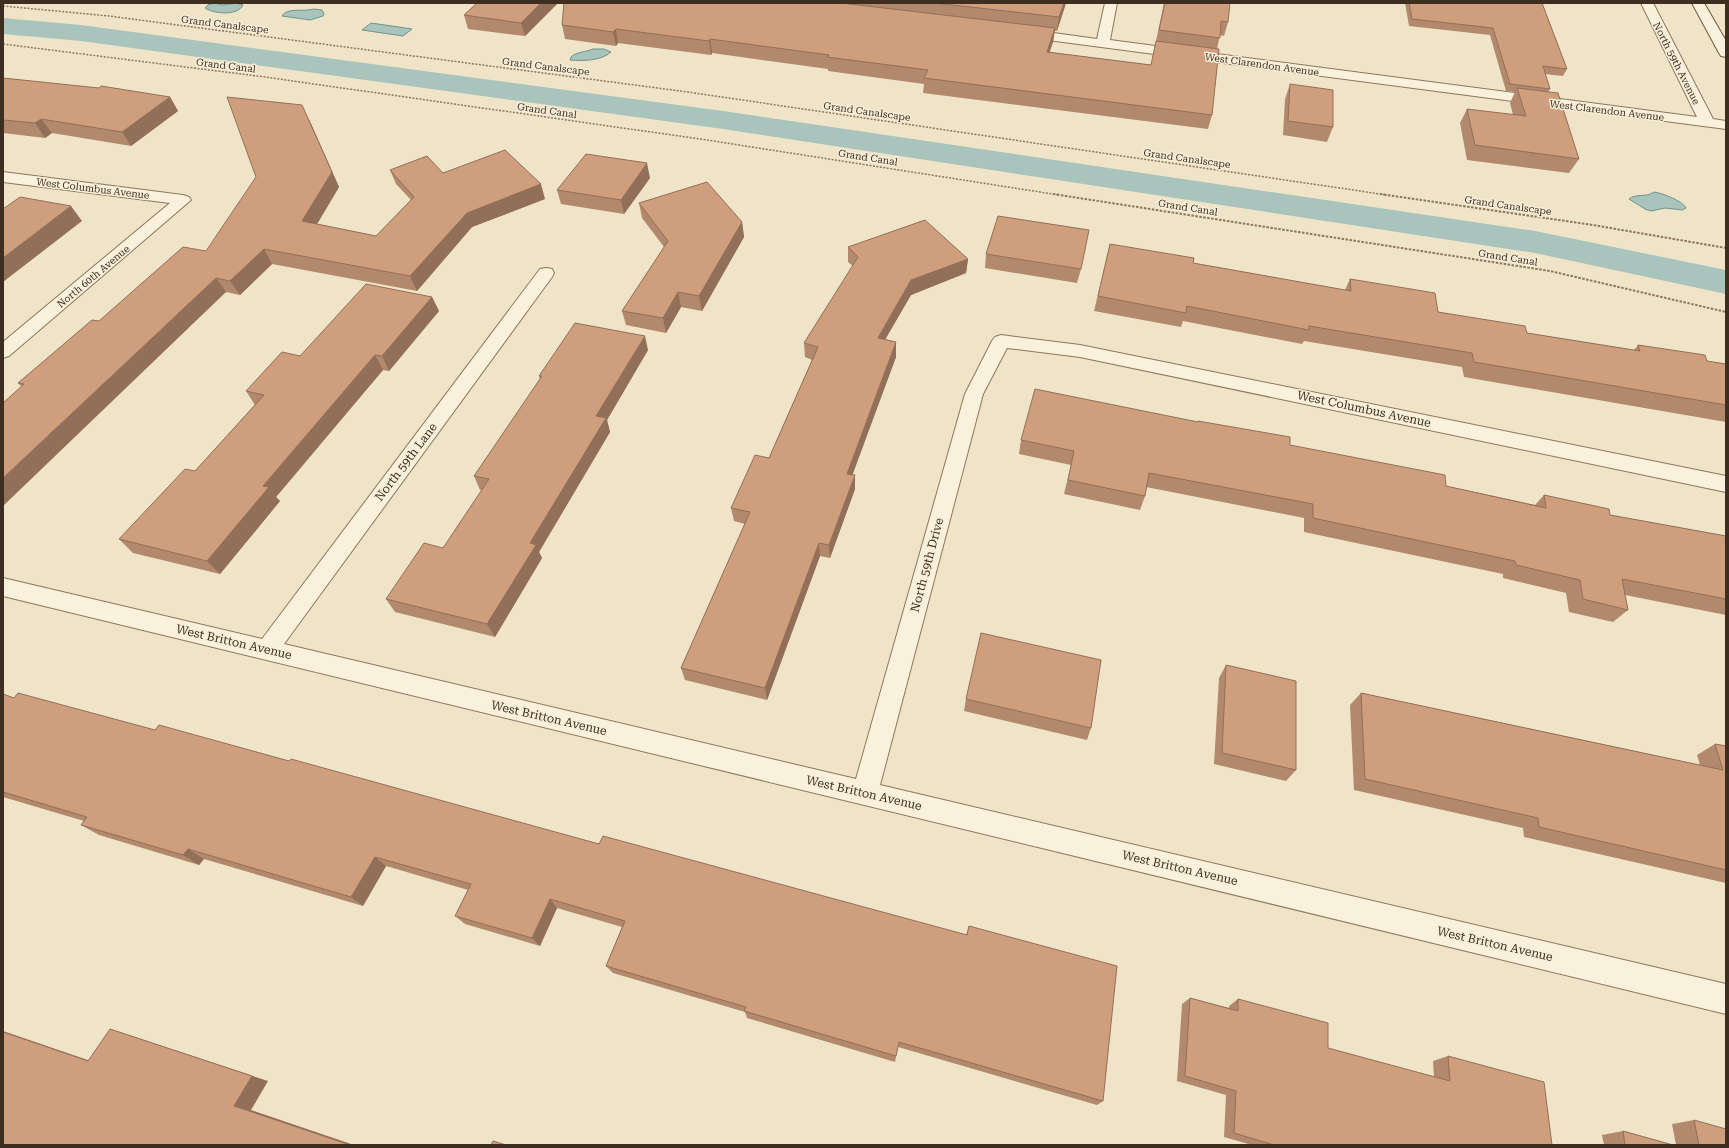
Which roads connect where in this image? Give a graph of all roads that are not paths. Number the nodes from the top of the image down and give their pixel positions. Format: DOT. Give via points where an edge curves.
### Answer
graph roads {
  1 [pos="1111,3"];
  2 [pos="1647,3"];
  3 [pos="1698,3"];
  4 [pos="1008,31"];
  5 [pos="1103,42"];
  6 [pos="1726,53"];
  7 [pos="1707,122"];
  8 [pos="1726,125"];
  9 [pos="3,177"];
  10 [pos="183,200"];
  11 [pos="546,273"];
  12 [pos="1001,341"];
  13 [pos="3,352"];
  14 [pos="1726,484"];
  15 [pos="3,587"];
  16 [pos="266,650"];
  17 [pos="865,793"];
  18 [pos="1726,999"];
  1 -- 5 [label="street"];
  2 -- 7 [label="street, North 59th Avenue"];
  3 -- 6 [label="street"];
  4 -- 5 [label="street, West Clarendon Avenue"];
  5 -- 7 [label="street, West Clarendon Avenue"];
  7 -- 8 [label="street, West Clarendon Avenue"];
  9 -- 10 [label="street, West Columbus Avenue"];
  10 -- 13 [label="street, North 60th Avenue"];
  11 -- 16 [label="street, North 59th Lane"];
  12 -- 14 [label="street, West Columbus Avenue" via="1080,351"];
  12 -- 17 [label="street, North 59th Drive" via="974,394"];
  15 -- 16 [label="street, West Britton Avenue"];
  16 -- 17 [label="street, West Britton Avenue"];
  17 -- 18 [label="street, West Britton Avenue"];
}
